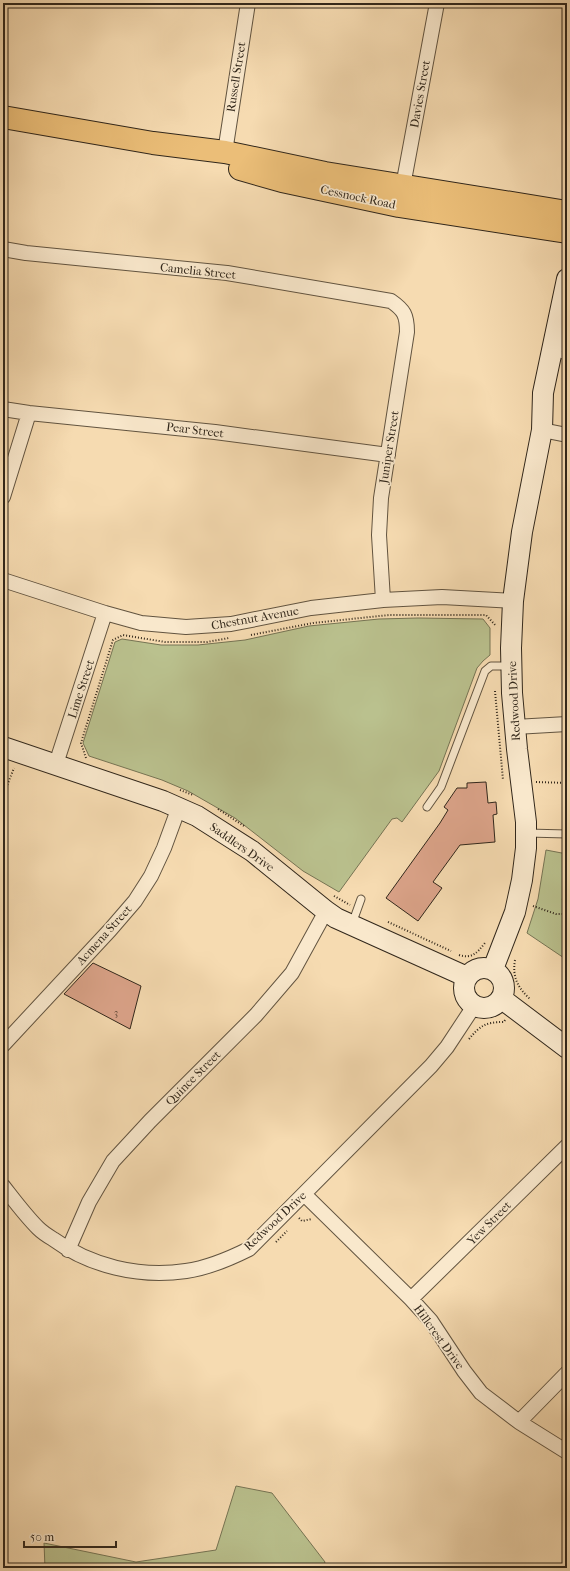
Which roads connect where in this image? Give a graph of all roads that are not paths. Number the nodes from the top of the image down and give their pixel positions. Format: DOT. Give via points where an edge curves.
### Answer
graph roads {
  1 [pos="248,3"];
  2 [pos="437,3"];
  3 [pos="3,117"];
  4 [pos="153,143"];
  5 [pos="225,152"];
  6 [pos="403,186"];
  7 [pos="567,212"];
  8 [pos="567,232"];
  9 [pos="3,250"];
  10 [pos="567,279"];
  11 [pos="391,301"];
  12 [pos="566,349"];
  13 [pos="3,409"];
  14 [pos="28,413"];
  15 [pos="542,430"];
  16 [pos="567,434"];
  17 [pos="388,455"];
  18 [pos="3,497"];
  19 [pos="3,580"];
  20 [pos="383,600"];
  21 [pos="513,601"];
  22 [pos="105,614"];
  23 [pos="511,666"];
  24 [pos="567,724"];
  25 [pos="514,727"];
  26 [pos="4,751"];
  27 [pos="56,764"];
  28 [pos="179,807"];
  29 [pos="427,807"];
  30 [pos="526,833"];
  31 [pos="567,834"];
  32 [pos="360,899"];
  33 [pos="326,911"];
  34 [pos="352,925"];
  35 [pos="493,969"];
  36 [pos="467,978"];
  37 [pos="502,999"];
  38 [pos="474,1006"];
  39 [pos="3,1045"];
  40 [pos="567,1048"];
  41 [pos="567,1146"];
  42 [pos="3,1186"];
  43 [pos="304,1194"];
  44 [pos="68,1250"];
  45 [pos="412,1299"];
  46 [pos="567,1373"];
  47 [pos="519,1422"];
  48 [pos="567,1452"];
  1 -- 5 [label="street, Russell Street"];
  2 -- 6 [label="street, Davies Street"];
  3 -- 4 [label="main road, Cessnock Road"];
  4 -- 5 [label="main road, Cessnock Road"];
  4 -- 8 [label="main road, Cessnock Road" via="282,181 399,206"];
  5 -- 6 [label="main road, Cessnock Road"];
  6 -- 7 [label="main road, Cessnock Road"];
  9 -- 11 [label="street, Camelia Street" via="227,273"];
  10 -- 15 [label="street, Redwood Drive" via="543,393"];
  11 -- 17 [label="street, Juniper Street" via="402,308 407,319 407,332"];
  12 -- 15 [label="street, Redwood Drive"];
  13 -- 14 [label="street, Pear Street"];
  14 -- 17 [label="street, Pear Street" via="215,432"];
  14 -- 18 [label="street"];
  15 -- 16 [label="street"];
  15 -- 21 [label="street, Redwood Drive" via="522,532"];
  17 -- 20 [label="street, Juniper Street" via="381,498"];
  19 -- 22 [label="street, Chestnut Avenue"];
  20 -- 21 [label="street, Chestnut Avenue" via="442,597"];
  20 -- 22 [label="street, Chestnut Avenue" via="311,608 231,624 186,627 141,623"];
  21 -- 23 [label="street, Redwood Drive"];
  22 -- 27 [label="street, Lime Street"];
  23 -- 25 [label="street, Redwood Drive"];
  23 -- 29 [label="lane" via="491,666 485,671 441,787"];
  24 -- 25 [label="street"];
  25 -- 30 [label="street, Redwood Drive"];
  26 -- 27 [label="street, Saddlers Drive"];
  27 -- 28 [label="street, Saddlers Drive"];
  28 -- 33 [label="street, Saddlers Drive" via="252,851"];
  28 -- 39 [label="street, Acmena Street" via="158,862 135,901"];
  30 -- 31 [label="lane"];
  30 -- 35 [label="street, Redwood Drive" via="522,880 514,912"];
  32 -- 34 [label="lane"];
  33 -- 34 [label="street, Saddlers Drive"];
  33 -- 44 [label="street, Quince Street" via="292,973 256,1015 113,1161 89,1202"];
  34 -- 36 [label="street, Saddlers Drive"];
  35 -- 36 [label="street" via="478,968"];
  35 -- 37 [label="street" via="501,975 505,984"];
  36 -- 38 [label="street" via="465,993"];
  37 -- 38 [label="street" via="490,1008"];
  37 -- 40 [label="street"];
  38 -- 43 [label="street, Redwood Drive" via="431,1066"];
  41 -- 45 [label="street, Yew Street"];
  42 -- 44 [label="street, Redwood Drive" via="39,1229"];
  43 -- 44 [label="street, Redwood Drive" via="249,1249 221,1262 186,1271 151,1273 121,1270"];
  43 -- 45 [label="street, Hillcrest Drive"];
  45 -- 47 [label="street, Hillcrest Drive" via="431,1321 481,1393"];
  46 -- 47 [label="street"];
  47 -- 48 [label="street, Hillcrest Drive"];
}
